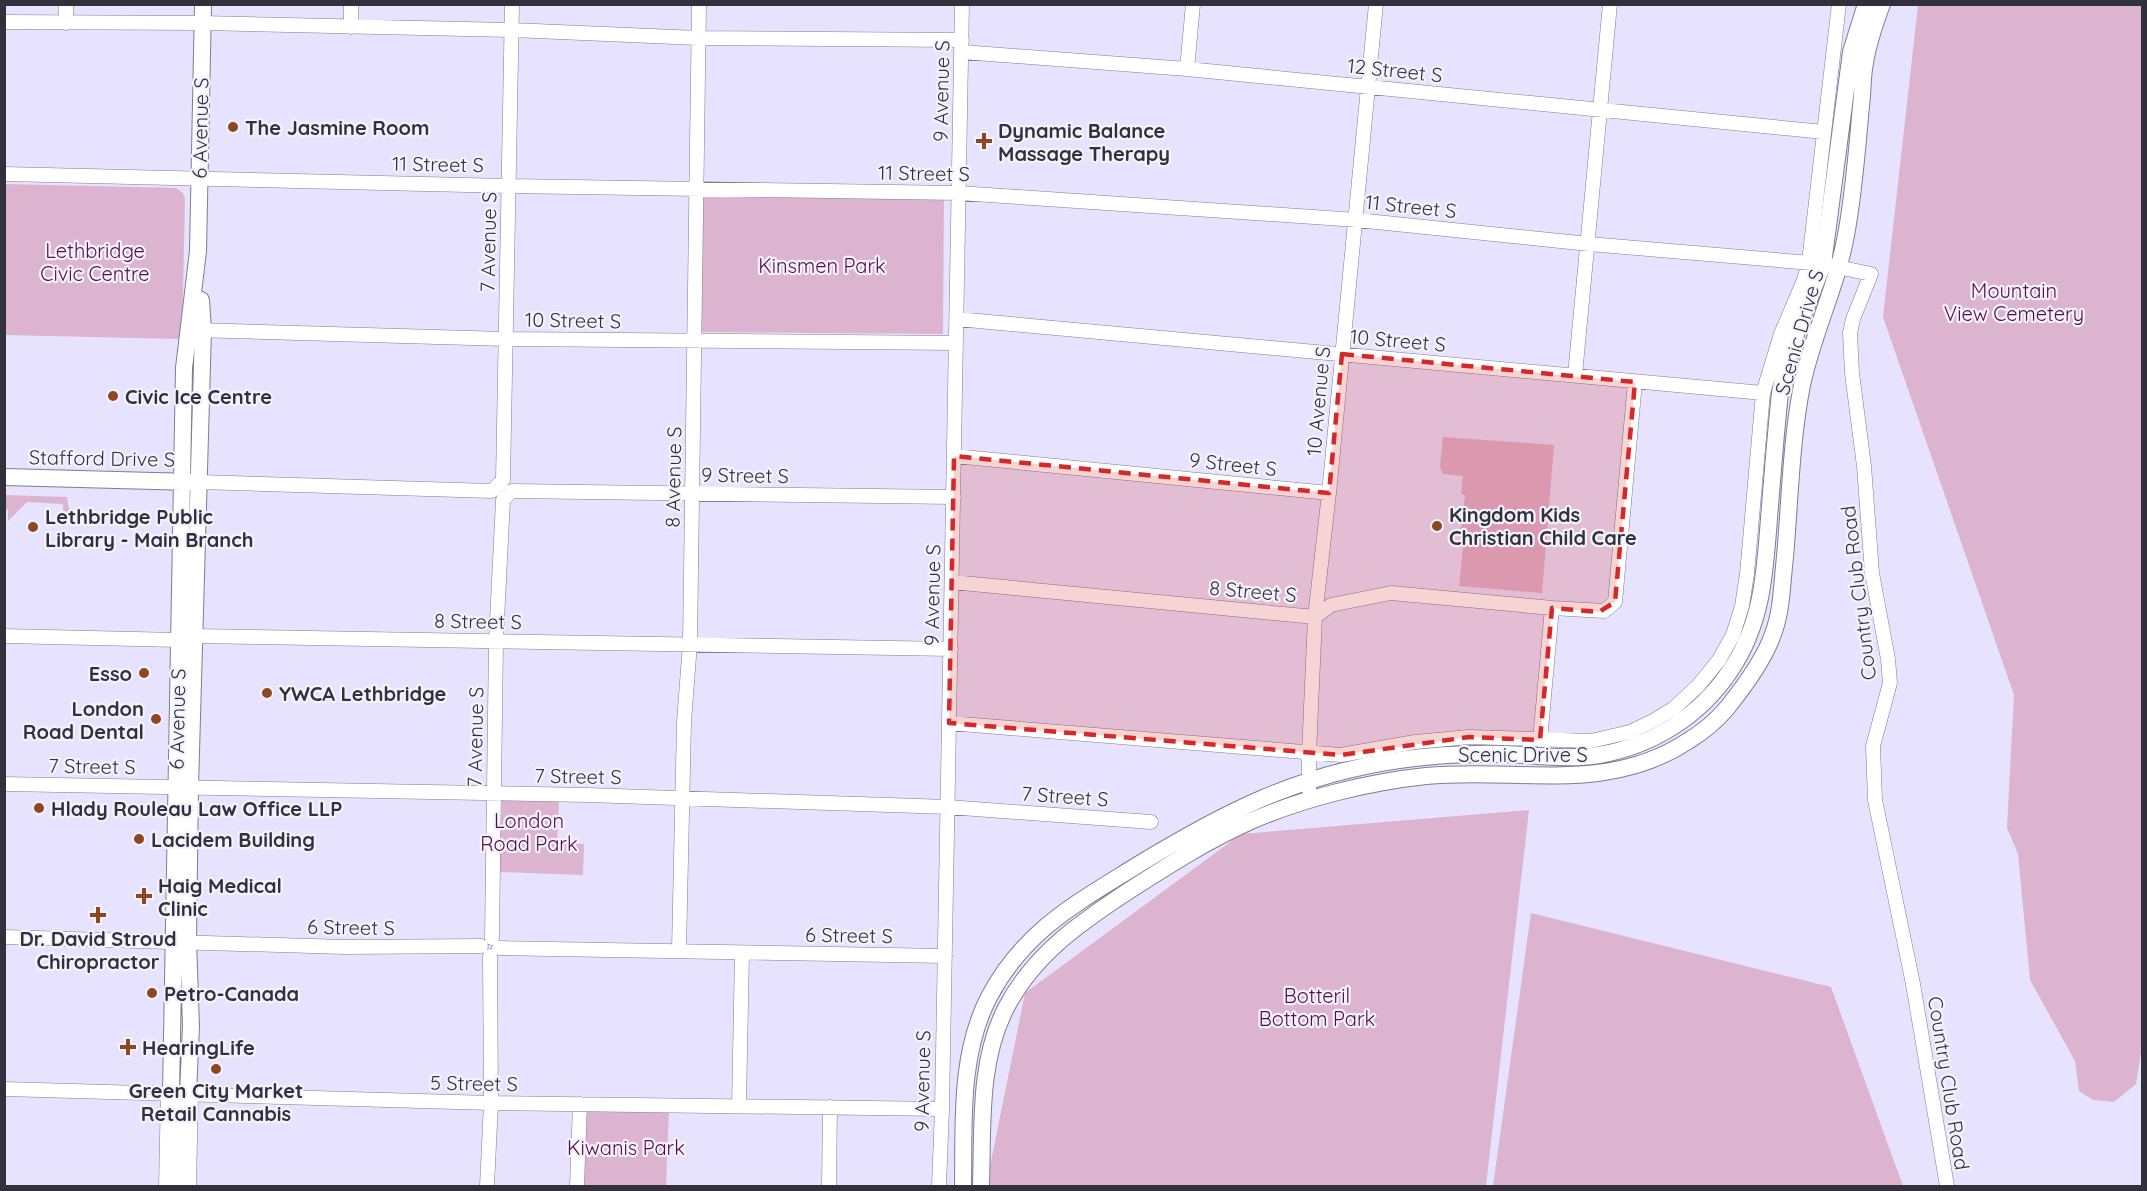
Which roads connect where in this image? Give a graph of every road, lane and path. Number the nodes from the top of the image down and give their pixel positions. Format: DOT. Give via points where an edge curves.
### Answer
graph roads {
  1 [pos="66,4"];
  2 [pos="203,4"];
  3 [pos="351,4"];
  4 [pos="512,4"];
  5 [pos="699,4"];
  6 [pos="962,4"];
  7 [pos="1193,4"];
  8 [pos="1376,4"];
  9 [pos="1610,4"];
  10 [pos="1839,4"];
  11 [pos="1866,4"];
  12 [pos="1882,4"];
  13 [pos="4,22"];
  14 [pos="66,23"];
  15 [pos="203,23"];
  16 [pos="351,27"];
  17 [pos="512,30"];
  18 [pos="698,38"];
  19 [pos="962,46"];
  20 [pos="1186,69"];
  21 [pos="1368,87"];
  22 [pos="1601,110"];
  23 [pos="1824,132"];
  24 [pos="4,174"];
  25 [pos="199,178"];
  26 [pos="509,186"];
  27 [pos="696,189"];
  28 [pos="959,193"];
  29 [pos="1356,220"];
  30 [pos="1589,244"];
  31 [pos="1816,263"];
  32 [pos="1840,268"];
  33 [pos="957,319"];
  34 [pos="196,330"];
  35 [pos="506,339"];
  36 [pos="694,340"];
  37 [pos="956,343"];
  38 [pos="1342,354"];
  39 [pos="1575,375"];
  40 [pos="1635,382"];
  41 [pos="1763,393"];
  42 [pos="954,456"];
  43 [pos="4,477"];
  44 [pos="190,482"];
  45 [pos="1329,493"];
  46 [pos="692,494"];
  47 [pos="954,497"];
  48 [pos="503,500"];
  49 [pos="952,582"];
  50 [pos="1552,608"];
  51 [pos="1315,617"];
  52 [pos="4,636"];
  53 [pos="186,638"];
  54 [pos="496,641"];
  55 [pos="690,643"];
  56 [pos="951,649"];
  57 [pos="950,723"];
  58 [pos="1540,740"];
  59 [pos="1309,753"];
  60 [pos="1309,780"];
  61 [pos="4,784"];
  62 [pos="182,787"];
  63 [pos="494,794"];
  64 [pos="682,798"];
  65 [pos="1309,801"];
  66 [pos="948,807"];
  67 [pos="1151,822"];
  68 [pos="4,937"];
  69 [pos="181,941"];
  70 [pos="491,947"];
  71 [pos="679,950"];
  72 [pos="742,953"];
  73 [pos="945,956"];
  74 [pos="4,1089"];
  75 [pos="179,1094"];
  76 [pos="491,1103"];
  77 [pos="580,1104"];
  78 [pos="739,1106"];
  79 [pos="830,1107"];
  80 [pos="942,1109"];
  81 [pos="169,1186"];
  82 [pos="186,1186"];
  83 [pos="487,1186"];
  84 [pos="577,1186"];
  85 [pos="829,1186"];
  86 [pos="939,1186"];
  87 [pos="963,1186"];
  88 [pos="981,1186"];
  89 [pos="1947,1186"];
  1 -- 14 [label="street"];
  2 -- 15 [label="main road, 6 Avenue S"];
  3 -- 16 [label="street"];
  4 -- 17 [label="street, 7 Avenue S"];
  5 -- 18 [label="street, 8 Avenue S"];
  6 -- 19 [label="street, 9 Avenue S"];
  7 -- 20 [label="street"];
  8 -- 21 [label="street, 10 Avenue S"];
  9 -- 22 [label="street"];
  10 -- 23 [label="street, Scenic Drive S"];
  11 -- 31 [label="main road, Scenic Drive S" via="1851,52"];
  12 -- 32 [label="main road, Scenic Drive S" via="1864,64"];
  13 -- 14 [label="street, 12 Street S"];
  14 -- 15 [label="street, 12 Street S"];
  15 -- 16 [label="street, 12 Street S"];
  15 -- 25 [label="main road, 6 Avenue S"];
  16 -- 17 [label="street, 12 Street S"];
  17 -- 18 [label="street, 12 Street S"];
  17 -- 26 [label="street, 7 Avenue S"];
  18 -- 19 [label="street, 12 Street S"];
  18 -- 27 [label="street, 8 Avenue S"];
  19 -- 20 [label="street, 12 Street S"];
  19 -- 28 [label="street, 9 Avenue S"];
  20 -- 21 [label="street, 12 Street S"];
  21 -- 22 [label="street, 12 Street S"];
  21 -- 29 [label="street, 10 Avenue S"];
  22 -- 23 [label="street, 12 Street S"];
  22 -- 30 [label="street"];
  23 -- 31 [label="street, Scenic Drive S"];
  24 -- 25 [label="street, 11 Street S"];
  25 -- 26 [label="street, 11 Street S"];
  25 -- 34 [label="main road, 6 Avenue S"];
  26 -- 27 [label="street, 11 Street S"];
  26 -- 35 [label="street, 7 Avenue S"];
  27 -- 28 [label="street, 11 Street S"];
  27 -- 36 [label="street, 8 Avenue S"];
  28 -- 29 [label="street, 11 Street S"];
  28 -- 33 [label="street, 9 Avenue S"];
  29 -- 30 [label="street, 11 Street S"];
  29 -- 38 [label="street, 10 Avenue S"];
  30 -- 31 [label="street, 11 Street S"];
  30 -- 39 [label="street"];
  31 -- 32 [label="street, 11 Street S"];
  31 -- 41 [label="street, Scenic Drive S" via="1804,280 1781,334"];
  31 -- 60 [label="main road, Scenic Drive S" via="1780,393 1762,596 1743,649 1711,696 1669,730 1638,744 1597,755 1432,757 1358,767"];
  32 -- 65 [label="main road, Scenic Drive S" via="1803,383 1773,634 1748,680 1724,712 1678,748 1629,768 1576,777 1424,777"];
  32 -- 89 [label="street, Country Club Road" via="1871,274 1850,333 1872,573 1890,683 1873,746 1873,783 1913,984"];
  33 -- 37 [label="street, 9 Avenue S"];
  33 -- 38 [label="street, 10 Street S"];
  34 -- 35 [label="street, 10 Street S"];
  34 -- 44 [label="main road, 6 Avenue S" via="184,368"];
  35 -- 36 [label="street, 10 Street S"];
  35 -- 44 [label="street, 7 Avenue S" via="503,480 492,491"];
  36 -- 37 [label="street, 10 Street S"];
  36 -- 46 [label="street, 8 Avenue S"];
  37 -- 42 [label="street, 9 Avenue S"];
  38 -- 39 [label="street, 10 Street S"];
  38 -- 45 [label="street, 10 Avenue S"];
  39 -- 40 [label="street, 10 Street S"];
  40 -- 41 [label="street, 10 Street S"];
  40 -- 50 [label="street, 8 Street S" via="1615,602 1599,612"];
  41 -- 58 [label="street, Scenic Drive S" via="1742,606 1733,635 1719,660 1673,709 1630,732 1591,741"];
  42 -- 45 [label="street, 9 Street S"];
  42 -- 47 [label="street, 9 Avenue S"];
  43 -- 44 [label="main road, Stafford Drive S"];
  44 -- 53 [label="main road, 6 Avenue S"];
  45 -- 51 [label="street, 10 Avenue S"];
  46 -- 47 [label="street, 9 Street S"];
  46 -- 48 [label="street, 9 Street S" via="512,491"];
  46 -- 55 [label="street, 8 Avenue S"];
  47 -- 49 [label="street, 9 Avenue S"];
  48 -- 54 [label="street, 7 Avenue S"];
  49 -- 51 [label="street, 8 Street S"];
  49 -- 56 [label="street, 9 Avenue S"];
  50 -- 51 [label="street, 8 Street S" via="1391,592 1331,606"];
  50 -- 58 [label="street"];
  51 -- 59 [label="street, 10 Avenue S"];
  52 -- 53 [label="street, 8 Street S"];
  53 -- 54 [label="street, 8 Street S"];
  53 -- 62 [label="main road, 6 Avenue S"];
  54 -- 55 [label="street, 8 Street S"];
  54 -- 63 [label="street, 7 Avenue S"];
  55 -- 56 [label="street, 8 Street S"];
  55 -- 64 [label="street, 8 Avenue S"];
  56 -- 57 [label="street, 9 Avenue S"];
  57 -- 59 [label="street, Scenic Drive S"];
  57 -- 66 [label="street, 9 Avenue S"];
  58 -- 59 [label="street, Scenic Drive S" via="1469,737 1341,755"];
  59 -- 60 [label="street, 10 Avenue S"];
  60 -- 65 [label="street, 10 Avenue S"];
  60 -- 87 [label="main road, Scenic Drive S" via="1231,811 1183,838 1067,909 1013,959 989,998 970,1049"];
  61 -- 62 [label="street, 7 Street S"];
  62 -- 63 [label="street, 7 Street S"];
  62 -- 69 [label="main road, 6 Avenue S"];
  63 -- 64 [label="street, 7 Street S"];
  63 -- 70 [label="street, 7 Avenue S"];
  64 -- 66 [label="street, 7 Street S"];
  64 -- 71 [label="street, 8 Avenue S"];
  65 -- 88 [label="main road, Scenic Drive S" via="1252,821 1176,860 1090,916 1054,944 1027,974 1005,1010 993,1042 983,1103"];
  66 -- 67 [label="street, 7 Street S"];
  66 -- 73 [label="street, 9 Avenue S"];
  68 -- 69 [label="street, 6 Street S"];
  69 -- 70 [label="street, 6 Street S"];
  69 -- 75 [label="main road, 6 Avenue S" via="191,1026"];
  70 -- 71 [label="street, 6 Street S"];
  70 -- 76 [label="street, 7 Avenue S"];
  71 -- 72 [label="street, 6 Street S"];
  72 -- 73 [label="street, 6 Street S"];
  72 -- 78 [label="street"];
  73 -- 80 [label="street, 9 Avenue S"];
  74 -- 75 [label="street, 5 Street S"];
  75 -- 76 [label="street, 5 Street S"];
  75 -- 81 [label="highway, 6 Avenue S"];
  75 -- 82 [label="highway, 6 Avenue S"];
  76 -- 77 [label="street, 5 Street S"];
  76 -- 83 [label="street, 7 Avenue S"];
  77 -- 78 [label="street, 5 Street S"];
  77 -- 84 [label="street"];
  78 -- 79 [label="street, 5 Street S"];
  79 -- 80 [label="street, 5 Street S"];
  79 -- 85 [label="street"];
  80 -- 86 [label="street, 9 Avenue S"];
}
